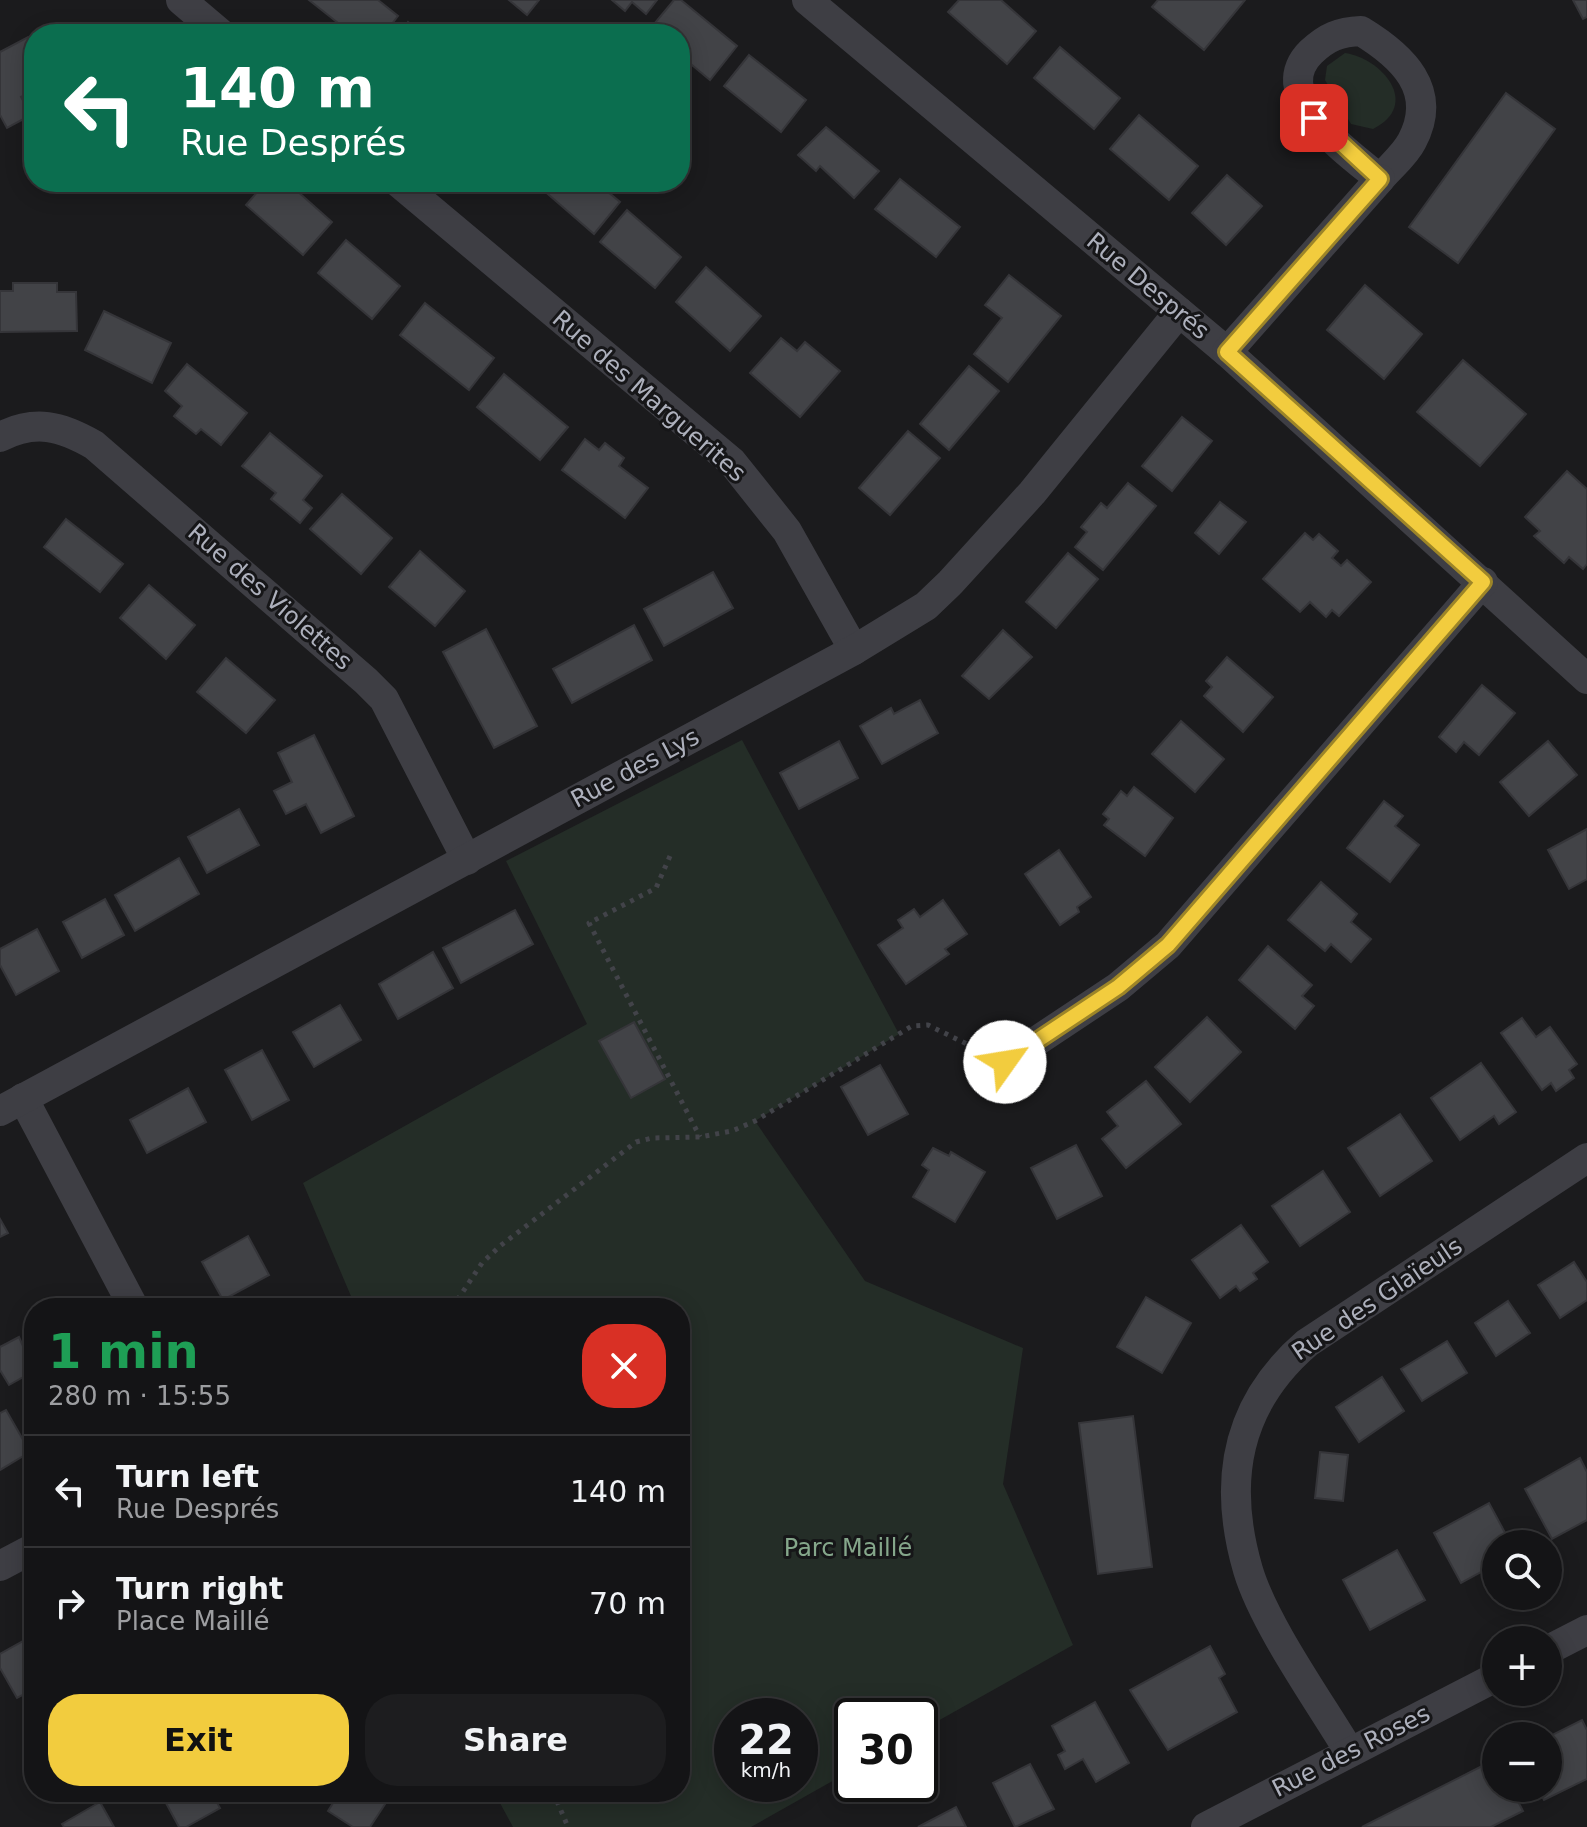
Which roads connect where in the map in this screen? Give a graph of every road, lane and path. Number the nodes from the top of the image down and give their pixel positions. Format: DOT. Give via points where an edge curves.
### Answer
graph roads {
  1 [pos="181,0"];
  2 [pos="807,0"];
  3 [pos="209,24"];
  4 [pos="1380,179"];
  5 [pos="410,192"];
  6 [pos="1179,312"];
  7 [pos="1227,352"];
  8 [pos="0,437"];
  9 [pos="1483,582"];
  10 [pos="854,650"];
  11 [pos="1587,679"];
  12 [pos="670,856"];
  13 [pos="467,860"];
  14 [pos="1005,1062"];
  15 [pos="12,1105"];
  16 [pos="700,1137"];
  17 [pos="1587,1158"];
  18 [pos="128,1298"];
  19 [pos="459,1298"];
  20 [pos="24,1553"];
  21 [pos="0,1566"];
  22 [pos="1587,1630"];
  23 [pos="1562,1643"];
  24 [pos="1482,1684"];
  25 [pos="1349,1751"];
  26 [pos="557,1802"];
  27 [pos="568,1827"];
  28 [pos="1206,1827"];
  1 -- 3 [label="street"];
  2 -- 6 [label="street, Rue Després"];
  4 -- 4 [label="street" via="1411,143 1421,101 1404,61 1361,31 1339,32 1306,57 1298,84 1314,118"];
  4 -- 7 [label="street"];
  5 -- 10 [label="street, Rue des Marguerites" via="732,462 787,531"];
  6 -- 7 [label="street, Rue Després"];
  6 -- 10 [label="street, Rue des Lys" via="1032,493 950,583 926,606"];
  7 -- 9 [label="street, Rue Després"];
  8 -- 13 [label="street, Rue des Violettes" via="35,424 65,428 94,445 366,681 384,699"];
  9 -- 11 [label="street, Rue Després"];
  9 -- 14 [label="street" via="1168,945 1118,987"];
  10 -- 13 [label="street, Rue des Lys"];
  12 -- 16 [label="path" via="656,888 589,923"];
  13 -- 15 [label="street, Rue des Lys"];
  14 -- 16 [label="path" via="928,1025 912,1026 755,1121"];
  15 -- 18 [label="street"];
  16 -- 19 [label="path" via="636,1142 500,1246"];
  17 -- 25 [label="street, Rue des Glaïeuls" via="1307,1343 1277,1368 1243,1433 1237,1520 1249,1572"];
  20 -- 21 [label="street"];
  22 -- 23 [label="street"];
  24 -- 25 [label="street, Rue des Roses"];
  25 -- 28 [label="street, Rue des Roses"];
  26 -- 27 [label="path"];
}
